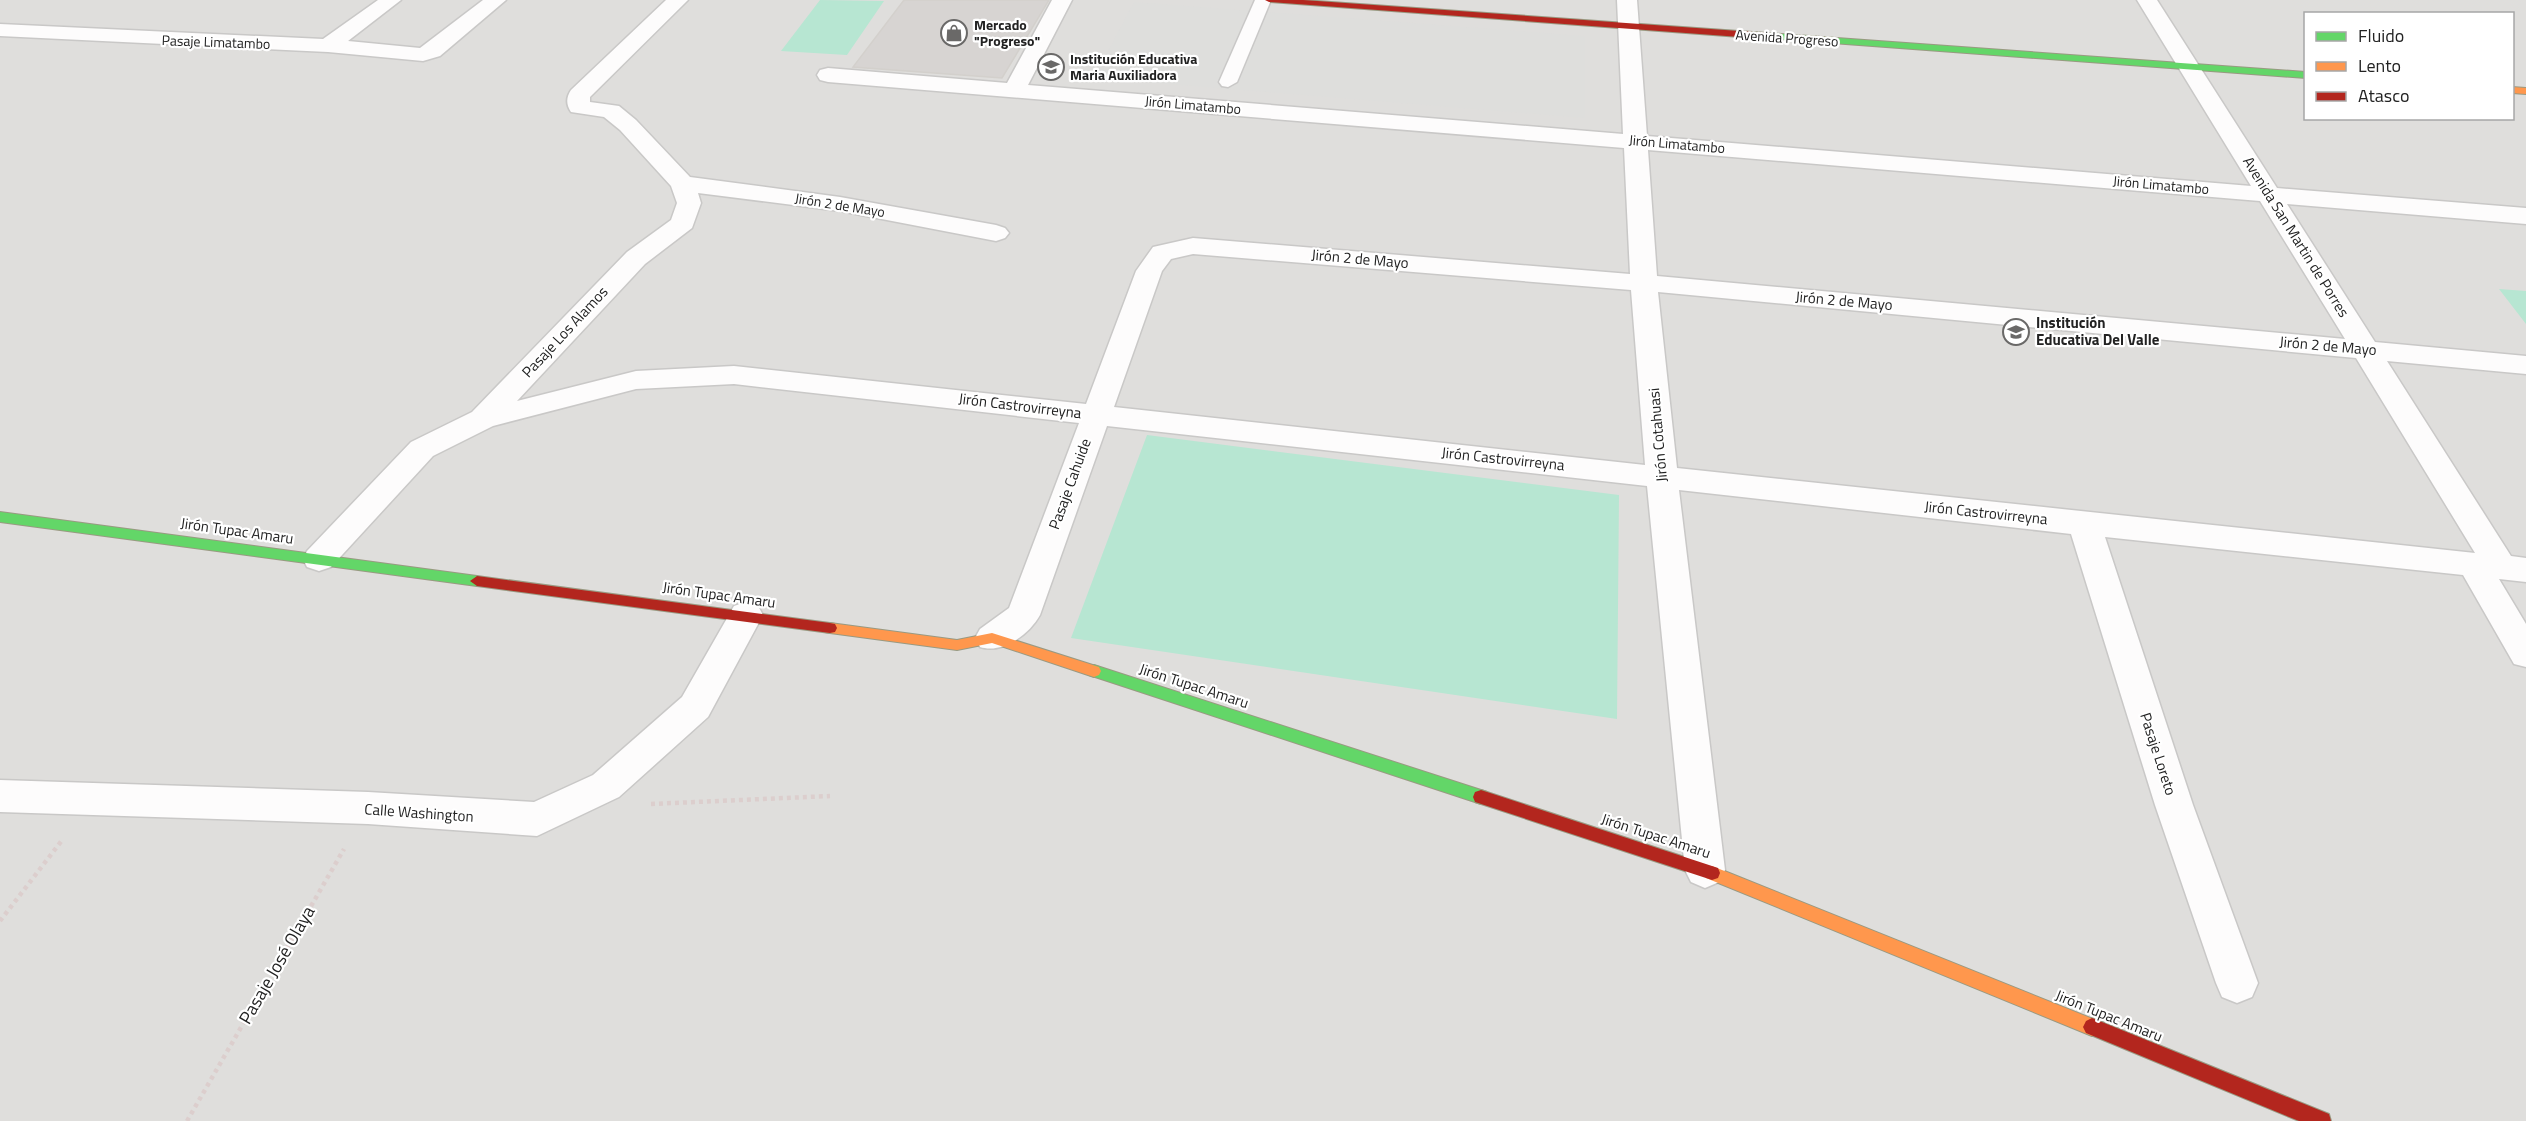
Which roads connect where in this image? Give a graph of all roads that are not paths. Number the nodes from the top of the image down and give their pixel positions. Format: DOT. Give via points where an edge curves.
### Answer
graph roads {
  1 [pos="391,0"];
  2 [pos="496,0"];
  3 [pos="678,0"];
  4 [pos="1062,0"];
  5 [pos="1263,0"];
  6 [pos="1269,0"];
  7 [pos="2147,0"];
  8 [pos="1628,13"];
  9 [pos="0,30"];
  10 [pos="328,46"];
  11 [pos="2190,67"];
  12 [pos="828,75"];
  13 [pos="2304,75"];
  14 [pos="1228,82"];
  15 [pos="1014,91"];
  16 [pos="1635,141"];
  17 [pos="683,184"];
  18 [pos="2268,194"];
  19 [pos="2526,216"];
  20 [pos="996,233"];
  21 [pos="1162,253"];
  22 [pos="1644,283"];
  23 [pos="2366,350"];
  24 [pos="2526,365"];
  25 [pos="1095,415"];
  26 [pos="483,419"];
  27 [pos="1662,477"];
  28 [pos="0,517"];
  29 [pos="2084,524"];
  30 [pos="319,559"];
  31 [pos="2500,567"];
  32 [pos="746,615"];
  33 [pos="992,638"];
  34 [pos="2526,654"];
  35 [pos="0,796"];
  36 [pos="1705,870"];
  37 [pos="2237,983"];
  38 [pos="2322,1121"];
  1 -- 10 [label="street"];
  2 -- 10 [label="street, Pasaje Limatambo" via="432,51 412,54"];
  3 -- 17 [label="street" via="579,95 579,107 611,111"];
  4 -- 15 [label="street"];
  5 -- 14 [label="lane"];
  6 -- 8 [label="street, Avenida Progreso"];
  7 -- 11 [label="street, Avenida San Martin de Porres"];
  8 -- 11 [label="street, Avenida Progreso"];
  8 -- 16 [label="street, Jirón Cotahuasi"];
  9 -- 10 [label="street, Pasaje Limatambo"];
  11 -- 13 [label="street, Avenida Progreso"];
  11 -- 18 [label="street, Avenida San Martin de Porres"];
  12 -- 15 [label="street, Jirón Limatambo"];
  15 -- 16 [label="street, Jirón Limatambo"];
  16 -- 18 [label="street, Jirón Limatambo"];
  16 -- 22 [label="street, Jirón Cotahuasi"];
  17 -- 20 [label="street, Jirón 2 de Mayo" via="937,220"];
  17 -- 26 [label="street, Pasaje Los Alamos" via="689,203 683,223 636,258"];
  18 -- 19 [label="street, Jirón Limatambo"];
  18 -- 23 [label="street, Avenida San Martin de Porres"];
  21 -- 22 [label="street, Jirón 2 de Mayo" via="1193,246"];
  21 -- 25 [label="street, Pasaje Cahuide" via="1149,271"];
  22 -- 23 [label="street, Jirón 2 de Mayo"];
  22 -- 27 [label="street, Jirón Cotahuasi"];
  23 -- 24 [label="street, Jirón 2 de Mayo"];
  23 -- 31 [label="street, Avenida San Martin de Porres"];
  25 -- 26 [label="street, Jirón Castrovirreyna" via="734,375 636,380"];
  25 -- 27 [label="street, Jirón Castrovirreyna"];
  25 -- 33 [label="street, Pasaje Cahuide" via="1023,615"];
  26 -- 30 [label="street, Pasaje Los Alamos" via="422,449"];
  27 -- 29 [label="street, Jirón Castrovirreyna"];
  27 -- 36 [label="street, Jirón Cotahuasi"];
  28 -- 30 [label="street, Jirón Tupac Amaru"];
  29 -- 31 [label="street, Jirón Castrovirreyna"];
  29 -- 37 [label="street, Pasaje Loreto" via="2174,805"];
  30 -- 32 [label="street, Jirón Tupac Amaru"];
  31 -- 34 [label="street, Avenida San Martin de Porres"];
  32 -- 33 [label="street, Jirón Tupac Amaru" via="957,645"];
  32 -- 35 [label="street, Calle Washington" via="695,707 606,786 537,819 368,808"];
  33 -- 36 [label="street, Jirón Tupac Amaru"];
  36 -- 38 [label="street, Jirón Tupac Amaru"];
}
